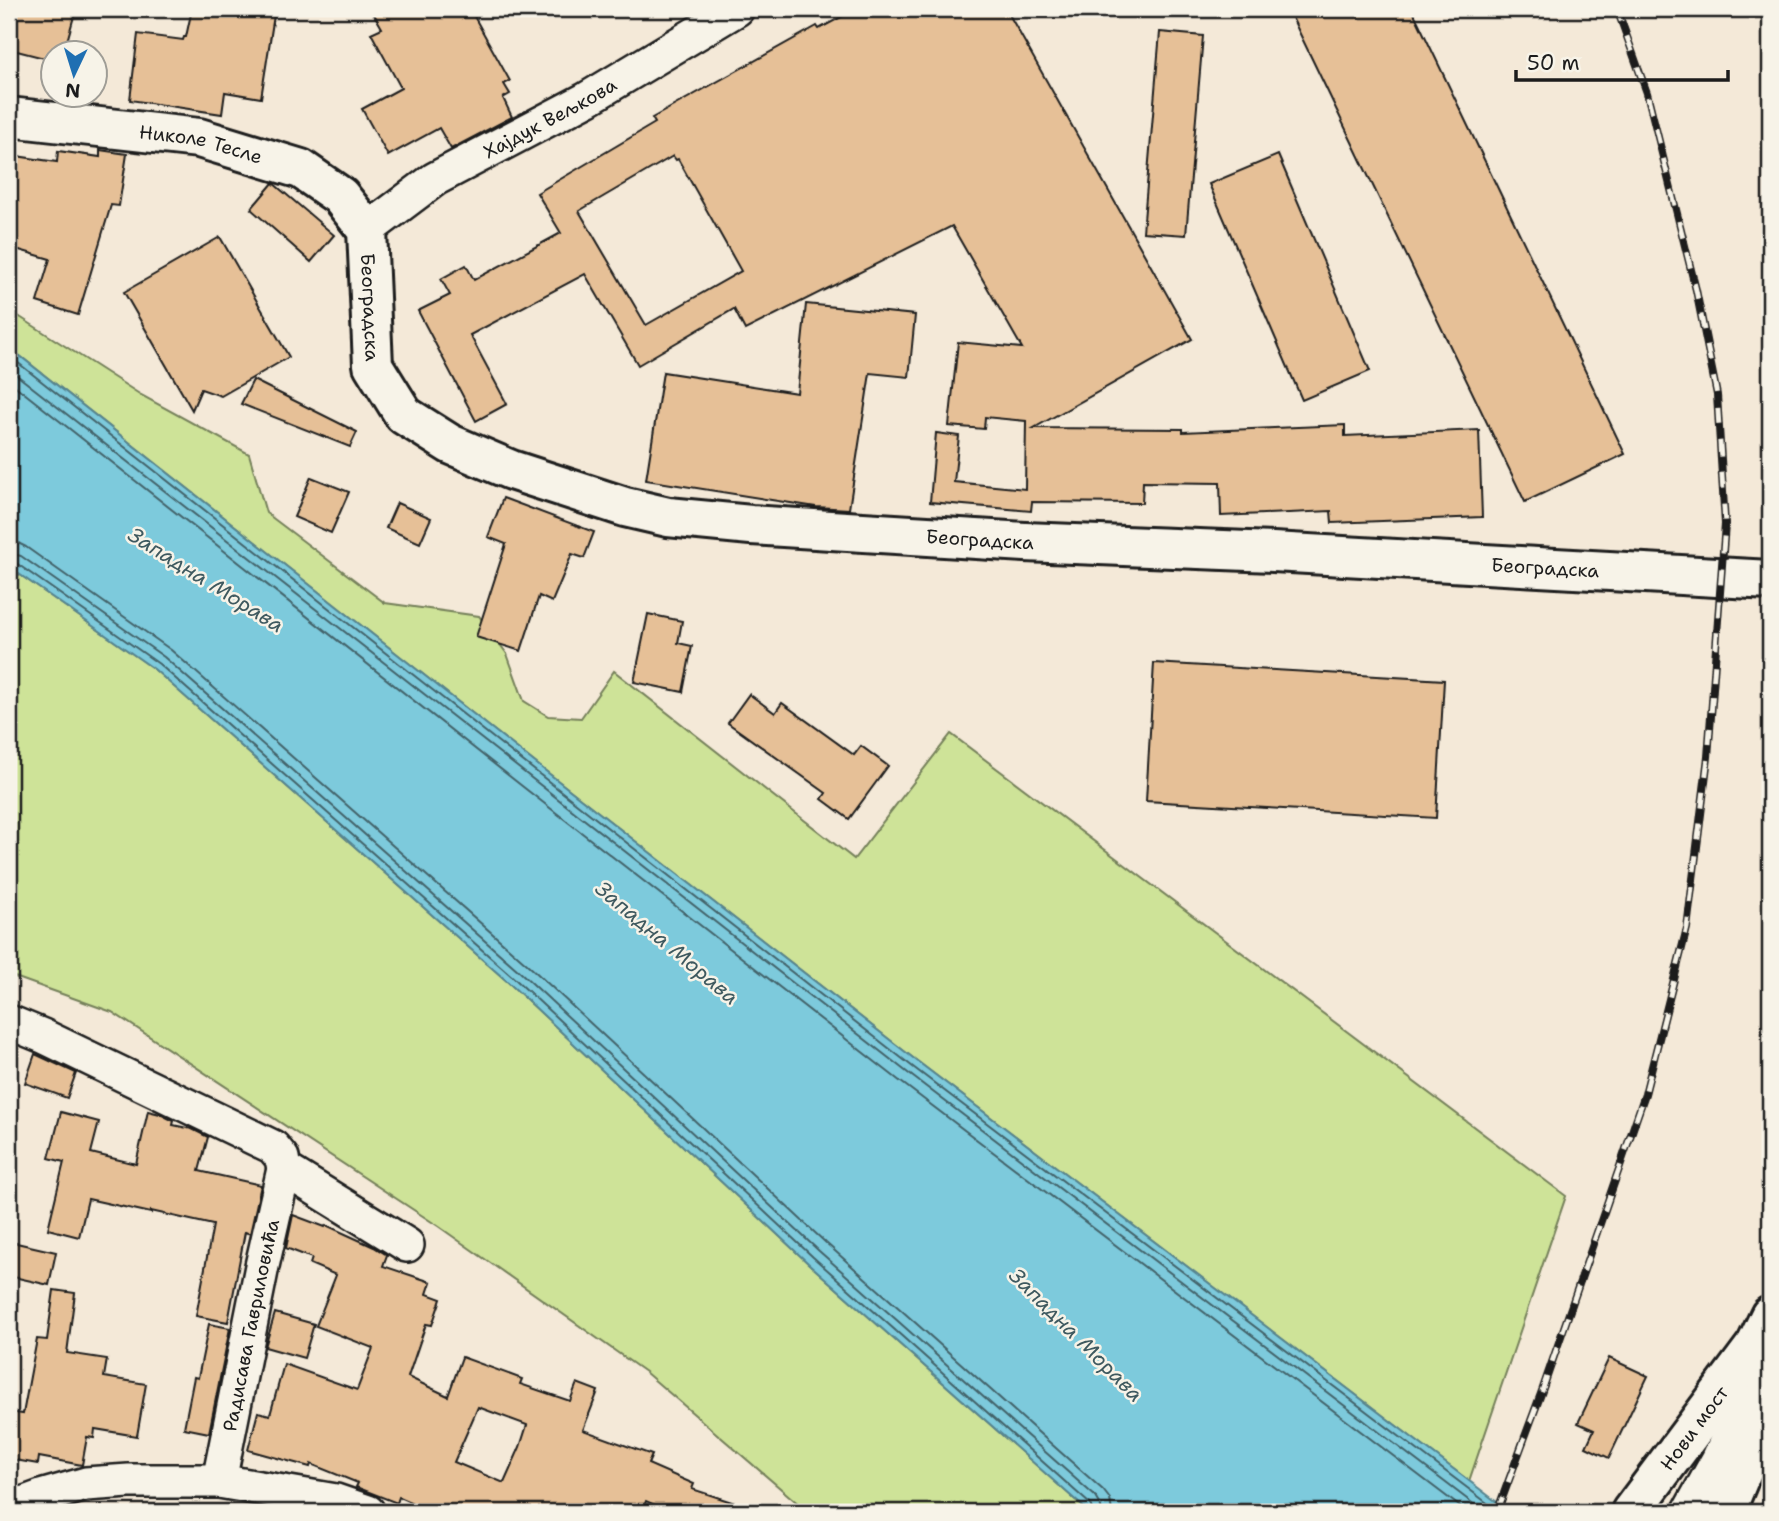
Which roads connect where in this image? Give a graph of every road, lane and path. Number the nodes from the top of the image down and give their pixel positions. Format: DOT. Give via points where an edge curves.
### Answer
graph roads {
  1 [pos="737,9"];
  2 [pos="9,117"];
  3 [pos="367,230"];
  4 [pos="1770,580"];
  5 [pos="9,1021"];
  6 [pos="284,1170"];
  7 [pos="407,1245"];
  8 [pos="1766,1350"];
  9 [pos="219,1481"];
  10 [pos="9,1509"];
  11 [pos="368,1512"];
  12 [pos="1631,1512"];
  13 [pos="1689,1512"];
  14 [pos="1725,1512"];
  1 -- 3 [label="street, Хајдук Вељкова" via="587,99 435,179"];
  2 -- 3 [label="street, Николе Тесле" via="199,138 301,169 340,196"];
  3 -- 4 [label="street, Београдска" via="373,365 404,415 450,444 511,470 625,507 668,517 751,525"];
  5 -- 6 [label="street" via="273,1147"];
  6 -- 7 [label="street"];
  6 -- 9 [label="street, Радисава Гавриловића"];
  8 -- 12 [label="street, Нови мост"];
  8 -- 13 [label="street" via="1718,1460"];
  8 -- 14 [label="street" via="1747,1459"];
  9 -- 10 [label="street" via="86,1484"];
  9 -- 11 [label="street" via="336,1501"];
}
